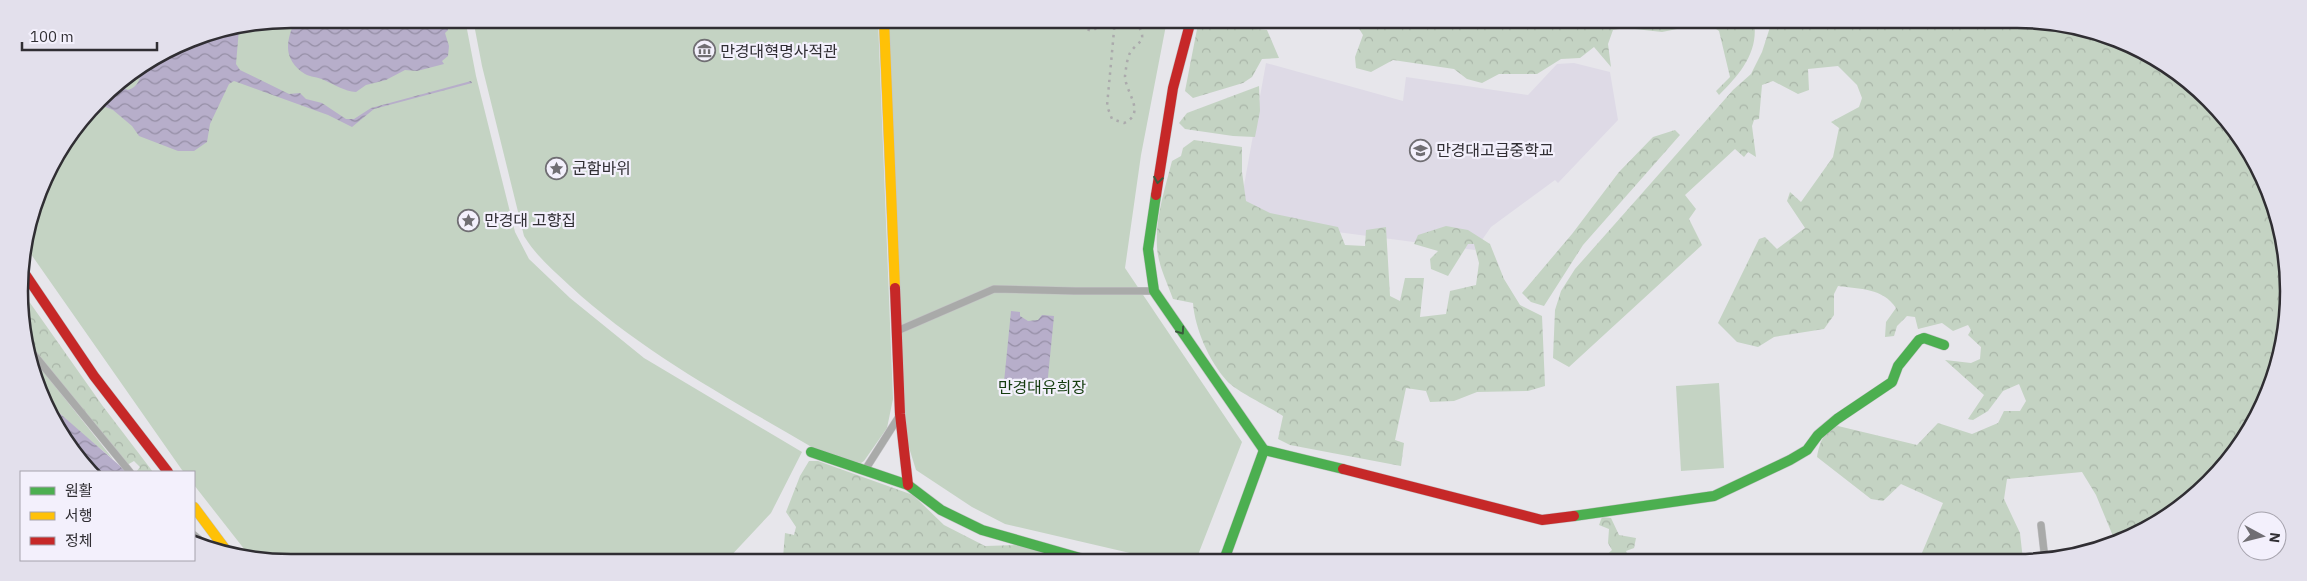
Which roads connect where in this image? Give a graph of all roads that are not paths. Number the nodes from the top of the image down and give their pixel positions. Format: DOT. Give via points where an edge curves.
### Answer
graph roads {
  1 [pos="884,28"];
  2 [pos="1188,28"];
  3 [pos="28,280"];
  4 [pos="1154,290"];
  5 [pos="896,331"];
  6 [pos="1944,345"];
  7 [pos="36,357"];
  8 [pos="900,414"];
  9 [pos="1264,450"];
  10 [pos="811,452"];
  11 [pos="866,470"];
  12 [pos="129,471"];
  13 [pos="167,471"];
  14 [pos="908,485"];
  15 [pos="195,508"];
  16 [pos="2041,525"];
  17 [pos="222,545"];
  18 [pos="2044,552"];
  19 [pos="1066,554"];
  20 [pos="1226,554"];
  1 -- 5 [label="main road"];
  2 -- 4 [label="main road, one-way" via="1165,132 1148,249"];
  3 -- 13 [label="main road" via="94,376"];
  4 -- 5 [label="street" via="994,288"];
  4 -- 9 [label="main road, one-way"];
  5 -- 8 [label="main road"];
  6 -- 9 [label="main road" via="1924,338 1918,340 1898,366 1892,382 1836,419 1807,450 1790,460 1714,496 1641,508 1542,520"];
  7 -- 12 [label="street"];
  8 -- 11 [label="street"];
  8 -- 14 [label="main road"];
  9 -- 20 [label="main road"];
  10 -- 11 [label="main road"];
  11 -- 14 [label="main road"];
  14 -- 19 [label="main road" via="941,510 982,530"];
  15 -- 17 [label="main road"];
  16 -- 18 [label="street"];
}
